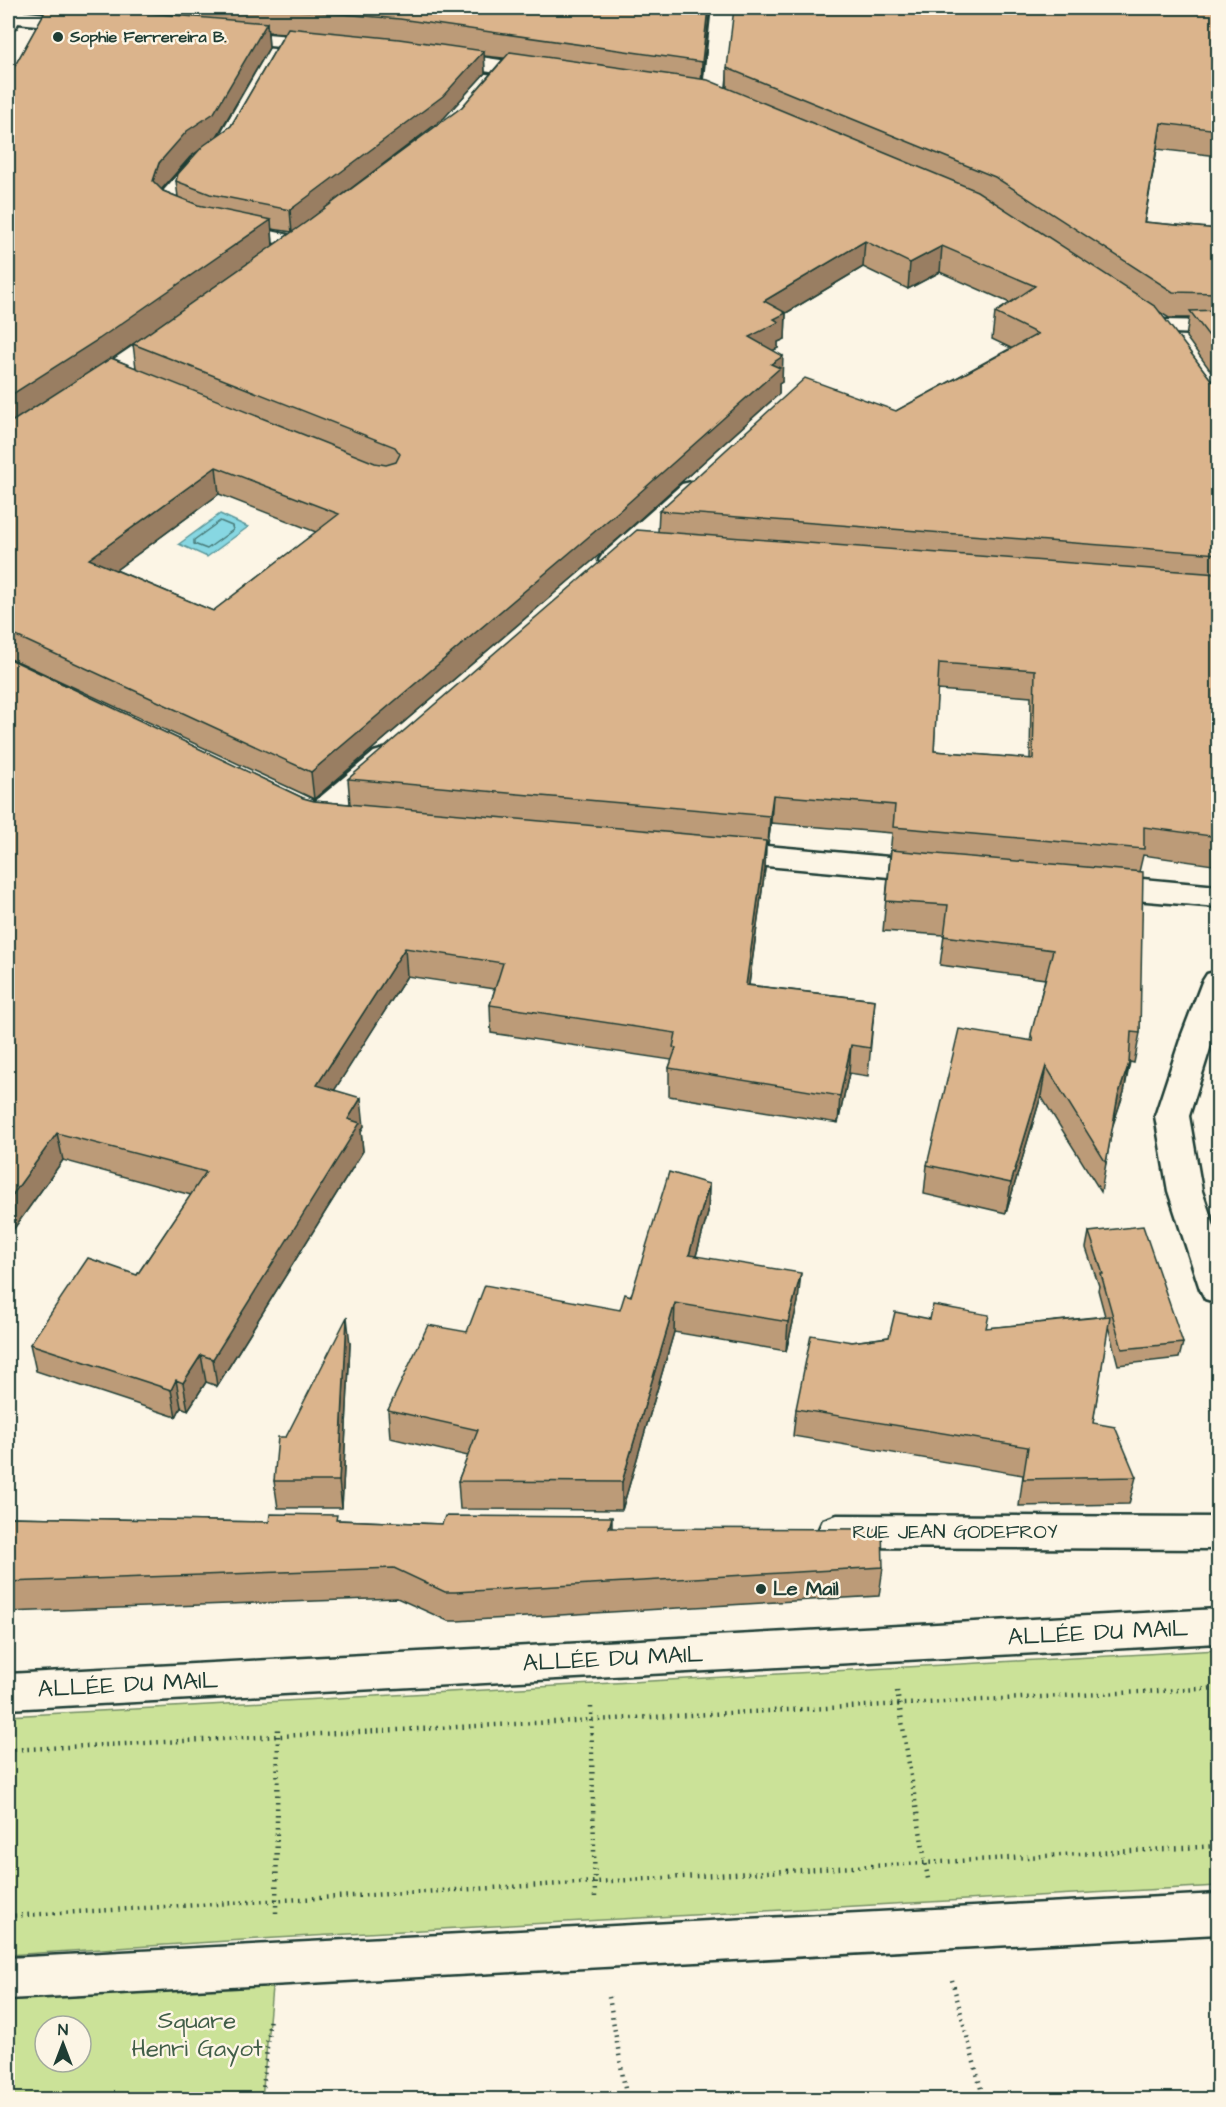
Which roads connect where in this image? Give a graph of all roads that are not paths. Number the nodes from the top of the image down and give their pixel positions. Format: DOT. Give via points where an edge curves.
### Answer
graph roads {
  1 [pos="723,8"];
  2 [pos="10,16"];
  3 [pos="101,26"];
  4 [pos="204,34"];
  5 [pos="284,41"];
  6 [pos="343,47"];
  7 [pos="424,56"];
  8 [pos="272,62"];
  9 [pos="562,76"];
  10 [pos="690,94"];
  11 [pos="713,97"];
  12 [pos="734,106"];
  13 [pos="214,152"];
  14 [pos="199,221"];
  15 [pos="221,226"];
  16 [pos="307,236"];
  17 [pos="269,263"];
  18 [pos="191,317"];
  19 [pos="1218,328"];
  20 [pos="1160,329"];
  21 [pos="65,402"];
  22 [pos="709,474"];
  23 [pos="630,546"];
  24 [pos="665,549"];
  25 [pos="594,577"];
  26 [pos="407,739"];
  27 [pos="353,819"];
  28 [pos="697,850"];
  29 [pos="958,874"];
  30 [pos="1076,884"];
  31 [pos="1218,897"];
  32 [pos="1218,982"];
  33 [pos="1208,1036"];
  34 [pos="1218,1289"];
  35 [pos="801,1531"];
  36 [pos="1218,1533"];
  37 [pos="1218,1626"];
  38 [pos="8,1692"];
  39 [pos="1218,1914"];
  40 [pos="8,1979"];
  1 -- 11 [label="street"];
  2 -- 3 [label="street"];
  4 -- 5 [label="street"];
  5 -- 6 [label="street"];
  5 -- 8 [label="lane"];
  7 -- 9 [label="street" via="497,76"];
  10 -- 11 [label="street"];
  11 -- 12 [label="street"];
  13 -- 14 [label="lane" via="198,162 167,200 170,211"];
  15 -- 16 [label="lane"];
  16 -- 17 [label="street"];
  18 -- 21 [label="street" via="124,376"];
  19 -- 20 [label="street"];
  22 -- 23 [label="street"];
  23 -- 24 [label="street"];
  23 -- 25 [label="street"];
  26 -- 27 [label="street" via="307,811"];
  28 -- 29 [label="street"];
  30 -- 31 [label="street"];
  32 -- 33 [label="street"];
  33 -- 34 [label="street" via="1172,1116 1185,1191"];
  35 -- 36 [label="street, RUE JEAN GODEFROY"];
  37 -- 38 [label="street, ALLÉE DU MAIL"];
  39 -- 40 [label="street"];
}
